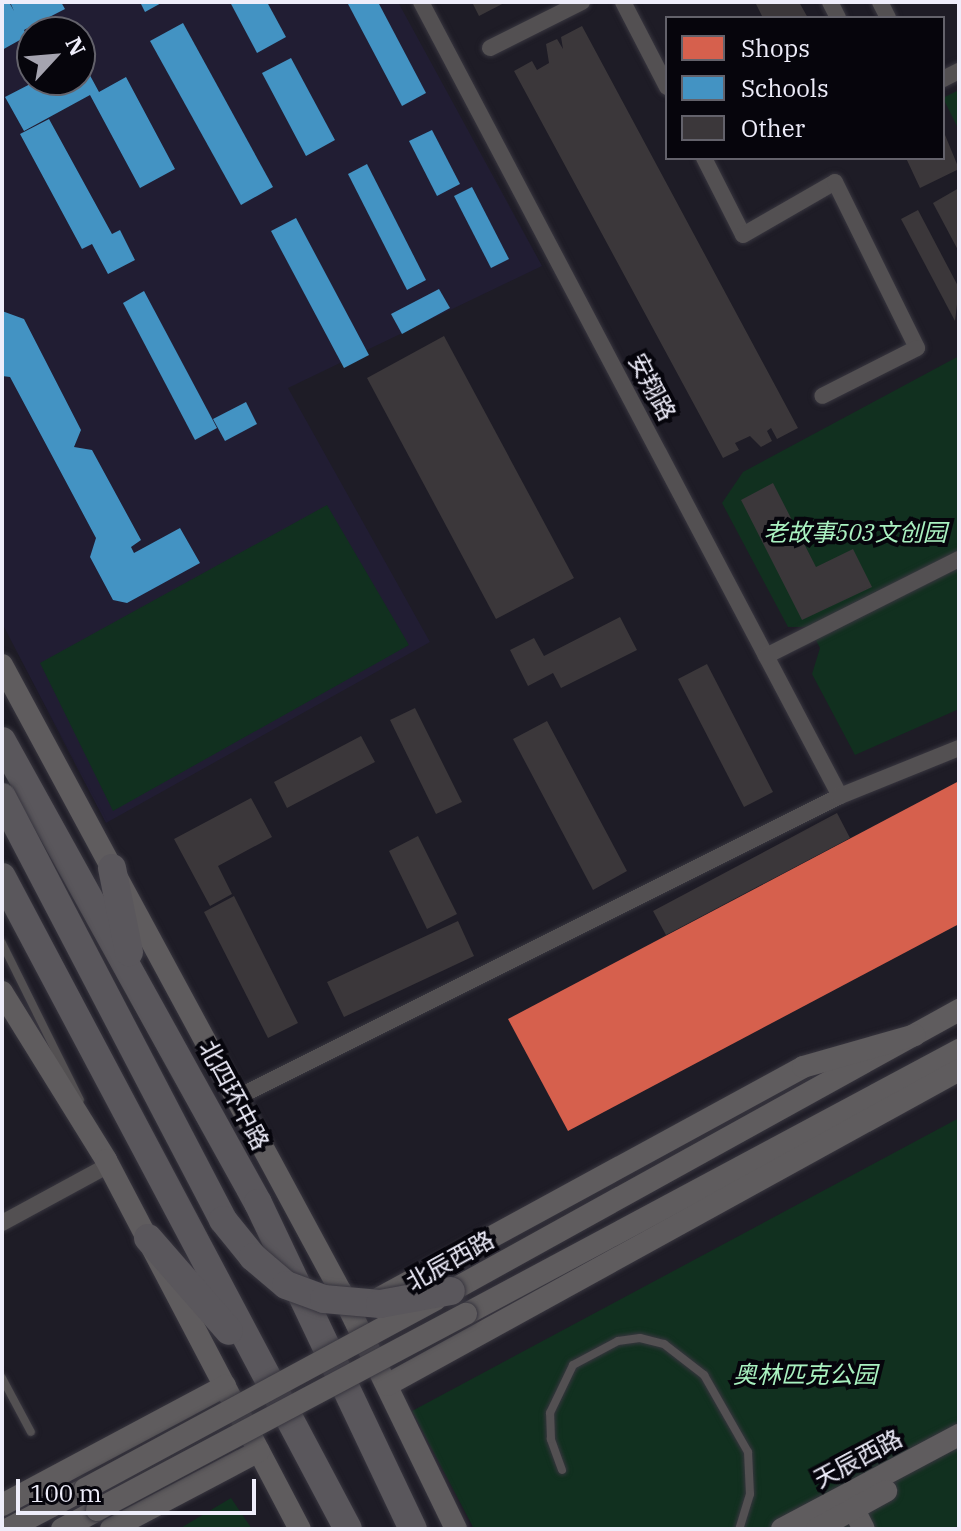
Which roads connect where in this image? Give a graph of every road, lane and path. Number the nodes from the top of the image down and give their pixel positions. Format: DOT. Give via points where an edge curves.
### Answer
graph roads {
  1 [pos="421,2"];
  2 [pos="582,2"];
  3 [pos="623,2"];
  4 [pos="490,48"];
  5 [pos="665,83"];
  6 [pos="705,160"];
  7 [pos="822,396"];
  8 [pos="959,559"];
  9 [pos="766,656"];
  10 [pos="2,665"];
  11 [pos="2,741"];
  12 [pos="959,748"];
  13 [pos="840,796"];
  14 [pos="2,797"];
  15 [pos="112,868"];
  16 [pos="2,877"];
  17 [pos="2,943"];
  18 [pos="135,981"];
  19 [pos="2,992"];
  20 [pos="959,1010"];
  21 [pos="915,1035"];
  22 [pos="959,1050"];
  23 [pos="959,1070"];
  24 [pos="236,1098"];
  25 [pos="108,1162"];
  26 [pos="2,1223"];
  27 [pos="148,1238"];
  28 [pos="458,1302"];
  29 [pos="352,1313"];
  30 [pos="260,1367"];
  31 [pos="2,1378"];
  32 [pos="387,1385"];
  33 [pos="225,1386"];
  34 [pos="150,1426"];
  35 [pos="31,1432"];
  36 [pos="959,1435"];
  37 [pos="259,1451"];
  38 [pos="959,1452"];
  39 [pos="562,1470"];
  40 [pos="185,1490"];
  41 [pos="851,1501"];
  42 [pos="2,1505"];
  43 [pos="8,1529"];
  44 [pos="62,1529"];
  45 [pos="111,1529"];
  46 [pos="300,1529"];
  47 [pos="348,1529"];
  48 [pos="413,1529"];
  49 [pos="456,1529"];
  50 [pos="739,1529"];
  51 [pos="782,1529"];
  52 [pos="817,1529"];
  53 [pos="864,1529"];
  1 -- 9 [label="street, 安翔路"];
  2 -- 4 [label="street"];
  3 -- 5 [label="street"];
  6 -- 7 [label="street" via="743,235 835,182 917,348"];
  8 -- 9 [label="street"];
  9 -- 13 [label="street, 安翔路"];
  10 -- 15 [label="street, 北四环中路"];
  11 -- 18 [label="highway, 北四环中路"];
  12 -- 13 [label="street"];
  13 -- 24 [label="street"];
  14 -- 28 [label="highway, bridge" via="223,1220 253,1257 286,1285 324,1299"];
  15 -- 18 [label="highway"];
  15 -- 24 [label="street, 北四环中路"];
  16 -- 30 [label="highway"];
  17 -- 25 [label="lane"];
  18 -- 48 [label="highway, 北四环中路" via="258,1203"];
  19 -- 25 [label="street"];
  20 -- 21 [label="street, 北辰西路"];
  21 -- 28 [label="street, 北辰西路"];
  21 -- 29 [label="street, 北辰西路" via="803,1067"];
  22 -- 28 [label="street, 北辰西路"];
  23 -- 32 [label="street"];
  24 -- 29 [label="street, 北四环中路"];
  25 -- 26 [label="street"];
  25 -- 27 [label="street"];
  27 -- 30 [label="highway"];
  27 -- 33 [label="street"];
  28 -- 43 [label="street, 北辰西路, bridge"];
  28 -- 44 [label="street, 北辰西路, bridge"];
  29 -- 32 [label="street, 北四环中路"];
  30 -- 47 [label="highway"];
  31 -- 35 [label="lane"];
  32 -- 49 [label="street, 北四环中路"];
  33 -- 34 [label="street"];
  33 -- 37 [label="street"];
  34 -- 40 [label="street"];
  34 -- 42 [label="street"];
  36 -- 41 [label="street, 天辰西路"];
  37 -- 40 [label="street"];
  37 -- 46 [label="street"];
  38 -- 41 [label="street, 天辰西路"];
  39 -- 50 [label="lane" via="551,1439 550,1413 573,1365 618,1341 640,1338 664,1344 704,1375 748,1452 750,1494"];
  40 -- 45 [label="street"];
  41 -- 51 [label="street, 天辰西路"];
  41 -- 52 [label="street, 天辰西路"];
  41 -- 53 [label="street"];
}
